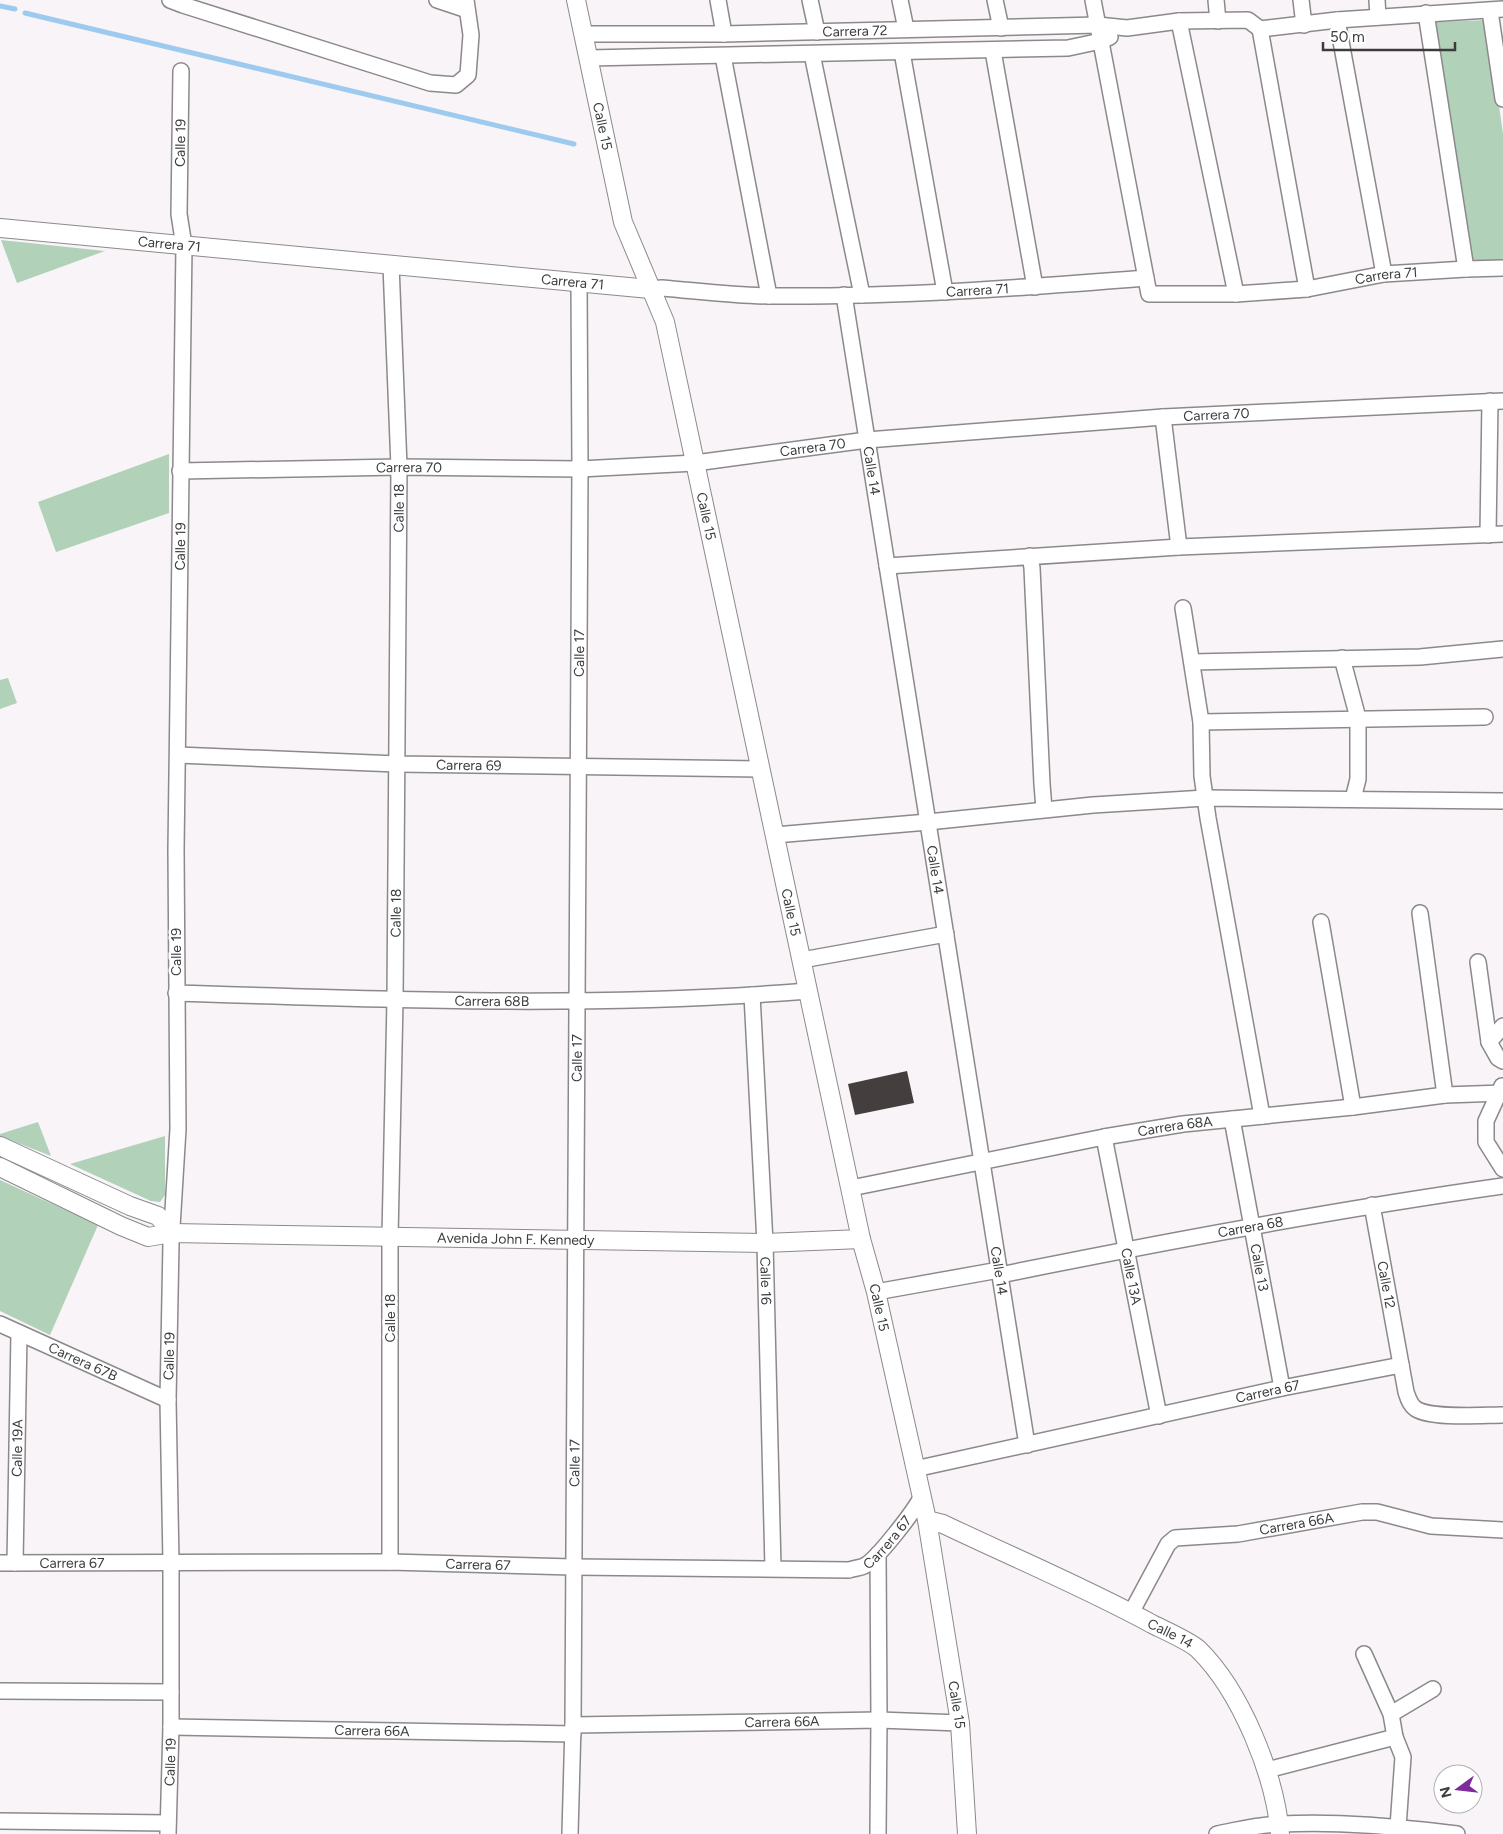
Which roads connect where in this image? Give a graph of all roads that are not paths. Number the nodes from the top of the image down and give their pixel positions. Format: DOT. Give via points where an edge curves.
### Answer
graph roads {
  1 [pos="170,0"];
  2 [pos="437,0"];
  3 [pos="576,0"];
  4 [pos="718,0"];
  5 [pos="810,0"];
  6 [pos="900,0"];
  7 [pos="995,0"];
  8 [pos="1093,0"];
  9 [pos="1216,0"];
  10 [pos="1302,0"];
  11 [pos="1376,0"];
  12 [pos="467,5"];
  13 [pos="1457,7"];
  14 [pos="1496,10"];
  15 [pos="1426,13"];
  16 [pos="1378,17"];
  17 [pos="1337,20"];
  18 [pos="1179,21"];
  19 [pos="1218,21"];
  20 [pos="1098,25"];
  21 [pos="1304,25"];
  22 [pos="1001,28"];
  23 [pos="1127,28"];
  24 [pos="906,29"];
  25 [pos="1260,29"];
  26 [pos="817,32"];
  27 [pos="583,34"];
  28 [pos="724,34"];
  29 [pos="1101,41"];
  30 [pos="993,51"];
  31 [pos="902,52"];
  32 [pos="812,54"];
  33 [pos="723,56"];
  34 [pos="588,58"];
  35 [pos="181,71"];
  36 [pos="1503,99"];
  37 [pos="0,228"];
  38 [pos="184,246"];
  39 [pos="391,265"];
  40 [pos="1466,268"];
  41 [pos="1503,268"];
  42 [pos="1384,274"];
  43 [pos="1146,278"];
  44 [pos="579,282"];
  45 [pos="1035,287"];
  46 [pos="650,289"];
  47 [pos="1307,289"];
  48 [pos="945,292"];
  49 [pos="1236,294"];
  50 [pos="844,295"];
  51 [pos="862,295"];
  52 [pos="769,296"];
  53 [pos="1496,401"];
  54 [pos="1163,417"];
  55 [pos="867,440"];
  56 [pos="696,463"];
  57 [pos="400,467"];
  58 [pos="580,469"];
  59 [pos="180,471"];
  60 [pos="1503,534"];
  61 [pos="1488,535"];
  62 [pos="1179,547"];
  63 [pos="1030,556"];
  64 [pos="887,566"];
  65 [pos="1183,608"];
  66 [pos="1503,649"];
  67 [pos="1342,658"];
  68 [pos="1192,662"];
  69 [pos="1485,717"];
  70 [pos="1358,718"];
  71 [pos="1201,722"];
  72 [pos="178,755"];
  73 [pos="397,764"];
  74 [pos="578,766"];
  75 [pos="761,769"];
  76 [pos="1205,798"];
  77 [pos="1353,799"];
  78 [pos="1503,801"];
  79 [pos="1044,809"];
  80 [pos="928,822"];
  81 [pos="775,835"];
  82 [pos="1420,913"];
  83 [pos="1322,922"];
  84 [pos="946,934"];
  85 [pos="802,960"];
  86 [pos="1478,962"];
  87 [pos="808,991"];
  88 [pos="176,993"];
  89 [pos="752,995"];
  90 [pos="395,1000"];
  91 [pos="577,1001"];
  92 [pos="1503,1026"];
  93 [pos="1489,1042"];
  94 [pos="1503,1061"];
  95 [pos="1501,1090"];
  96 [pos="1445,1095"];
  97 [pos="1353,1107"];
  98 [pos="1262,1116"];
  99 [pos="1232,1119"];
  100 [pos="1104,1136"];
  101 [pos="0,1146"];
  102 [pos="982,1162"];
  103 [pos="0,1167"];
  104 [pos="1503,1169"];
  105 [pos="1503,1186"];
  106 [pos="851,1188"];
  107 [pos="1372,1205"];
  108 [pos="1252,1226"];
  109 [pos="172,1233"];
  110 [pos="390,1237"];
  111 [pos="862,1238"];
  112 [pos="575,1239"];
  113 [pos="764,1243"];
  114 [pos="1126,1249"];
  115 [pos="1000,1272"];
  116 [pos="876,1292"];
  117 [pos="0,1324"];
  118 [pos="19,1332"];
  119 [pos="1401,1365"];
  120 [pos="1282,1388"];
  121 [pos="168,1400"];
  122 [pos="1503,1414"];
  123 [pos="1159,1416"];
  124 [pos="1027,1445"];
  125 [pos="915,1469"];
  126 [pos="922,1496"];
  127 [pos="927,1520"];
  128 [pos="1503,1530"];
  129 [pos="878,1554"];
  130 [pos="390,1562"];
  131 [pos="8,1563"];
  132 [pos="171,1563"];
  133 [pos="573,1567"];
  134 [pos="773,1568"];
  135 [pos="1132,1613"];
  136 [pos="1364,1654"];
  137 [pos="1433,1689"];
  138 [pos="0,1691"];
  139 [pos="171,1692"];
  140 [pos="1391,1714"];
  141 [pos="879,1720"];
  142 [pos="960,1723"];
  143 [pos="171,1727"];
  144 [pos="573,1729"];
  145 [pos="1395,1737"];
  146 [pos="1267,1770"];
  147 [pos="0,1821"];
  148 [pos="1398,1827"];
  149 [pos="168,1828"];
  150 [pos="1280,1829"];
  151 [pos="1350,1829"];
  152 [pos="570,1834"];
  153 [pos="878,1834"];
  154 [pos="967,1834"];
  155 [pos="1217,1834"];
  156 [pos="1457,1834"];
  1 -- 12 [label="street" via="430,83 456,85 468,75 471,35"];
  2 -- 12 [label="street"];
  3 -- 27 [label="street, Calle 15"];
  4 -- 28 [label="street"];
  5 -- 26 [label="street"];
  6 -- 24 [label="street"];
  7 -- 22 [label="street"];
  8 -- 20 [label="street"];
  9 -- 19 [label="street"];
  10 -- 21 [label="street"];
  11 -- 16 [label="street"];
  13 -- 14 [label="street, Carrera 72"];
  13 -- 15 [label="street, Carrera 72"];
  14 -- 36 [label="street"];
  15 -- 16 [label="street, Carrera 72"];
  15 -- 40 [label="street"];
  16 -- 17 [label="street, Carrera 72"];
  17 -- 21 [label="street, Carrera 72"];
  17 -- 42 [label="street"];
  18 -- 19 [label="street, Carrera 72"];
  18 -- 23 [label="street, Carrera 72"];
  18 -- 49 [label="street"];
  19 -- 25 [label="street, Carrera 72" via="1248,20"];
  20 -- 22 [label="street, Carrera 72"];
  20 -- 23 [label="street, Carrera 72"];
  20 -- 29 [label="street"];
  21 -- 25 [label="street, Carrera 72"];
  22 -- 24 [label="street, Carrera 72"];
  23 -- 29 [label="street, Carrera 72"];
  24 -- 26 [label="street, Carrera 72"];
  25 -- 47 [label="street"];
  26 -- 28 [label="street, Carrera 72"];
  27 -- 28 [label="street, Carrera 72"];
  27 -- 34 [label="street, Calle 15"];
  29 -- 30 [label="street, Carrera 72" via="1068,48"];
  29 -- 43 [label="street"];
  30 -- 31 [label="street, Carrera 72"];
  30 -- 45 [label="street"];
  31 -- 32 [label="street, Carrera 72"];
  31 -- 48 [label="street"];
  32 -- 33 [label="street, Carrera 72"];
  32 -- 51 [label="street"];
  33 -- 34 [label="street, Carrera 72"];
  33 -- 52 [label="street"];
  34 -- 46 [label="street, Calle 15" via="623,222"];
  35 -- 38 [label="street, Calle 19" via="179,214"];
  37 -- 38 [label="street, Carrera 71"];
  38 -- 39 [label="street, Carrera 71"];
  38 -- 59 [label="street, Calle 19"];
  39 -- 44 [label="street, Carrera 71"];
  39 -- 57 [label="street, Calle 18"];
  40 -- 41 [label="street, Carrera 71"];
  40 -- 42 [label="street, Carrera 71"];
  42 -- 47 [label="street, Carrera 71"];
  43 -- 45 [label="street, Carrera 71"];
  43 -- 49 [label="street, Carrera 71" via="1149,294"];
  44 -- 46 [label="street, Carrera 71"];
  44 -- 58 [label="street, Calle 17"];
  45 -- 48 [label="street, Carrera 71"];
  46 -- 52 [label="street, Carrera 71"];
  46 -- 56 [label="street, Calle 15" via="665,322"];
  47 -- 49 [label="street, Carrera 71"];
  48 -- 51 [label="street, Carrera 71"];
  50 -- 51 [label="street, Carrera 71"];
  50 -- 52 [label="street, Carrera 71"];
  50 -- 55 [label="street, Calle 14"];
  53 -- 54 [label="street, Carrera 70"];
  53 -- 61 [label="street"];
  54 -- 55 [label="street, Carrera 70"];
  54 -- 62 [label="street"];
  55 -- 56 [label="street, Carrera 70"];
  55 -- 64 [label="street, Calle 14"];
  56 -- 58 [label="street, Carrera 70"];
  56 -- 75 [label="street, Calle 15"];
  57 -- 58 [label="street, Carrera 70"];
  57 -- 59 [label="street, Carrera 70"];
  57 -- 73 [label="street, Calle 18"];
  58 -- 74 [label="street, Calle 17"];
  59 -- 72 [label="street, Calle 19"];
  60 -- 61 [label="street"];
  61 -- 62 [label="street"];
  62 -- 63 [label="street"];
  63 -- 64 [label="street"];
  63 -- 79 [label="street"];
  64 -- 80 [label="street, Calle 14"];
  65 -- 68 [label="street"];
  66 -- 67 [label="street" via="1420,657"];
  67 -- 68 [label="street"];
  67 -- 70 [label="street"];
  68 -- 71 [label="street"];
  69 -- 70 [label="street"];
  70 -- 71 [label="street"];
  70 -- 77 [label="street" via="1358,779"];
  71 -- 76 [label="street"];
  72 -- 73 [label="street, Carrera 69"];
  72 -- 88 [label="street, Calle 19"];
  73 -- 74 [label="street, Carrera 69"];
  73 -- 90 [label="street, Calle 18"];
  74 -- 75 [label="street, Carrera 69"];
  74 -- 91 [label="street, Calle 17"];
  75 -- 81 [label="street, Calle 15"];
  76 -- 77 [label="street"];
  76 -- 79 [label="street"];
  76 -- 98 [label="street"];
  77 -- 78 [label="street"];
  79 -- 80 [label="street"];
  80 -- 81 [label="street"];
  80 -- 84 [label="street, Calle 14"];
  81 -- 85 [label="street, Calle 15"];
  82 -- 96 [label="street"];
  83 -- 97 [label="street"];
  84 -- 85 [label="street"];
  84 -- 102 [label="street, Calle 14"];
  85 -- 87 [label="street, Calle 15"];
  86 -- 93 [label="street"];
  87 -- 89 [label="street, Carrera 68B"];
  87 -- 106 [label="street, Calle 15"];
  88 -- 90 [label="street, Carrera 68B"];
  88 -- 109 [label="street, Calle 19" via="178,1129"];
  89 -- 91 [label="street, Carrera 68B"];
  89 -- 113 [label="street, Calle 16"];
  90 -- 91 [label="street, Carrera 68B"];
  90 -- 110 [label="street, Calle 18"];
  91 -- 112 [label="street, Calle 17"];
  92 -- 93 [label="street"];
  93 -- 94 [label="street"];
  95 -- 96 [label="street, Carrera 68A"];
  95 -- 104 [label="street" via="1486,1121 1486,1142"];
  96 -- 97 [label="street, Carrera 68A"];
  97 -- 98 [label="street, Carrera 68A"];
  98 -- 99 [label="street, Carrera 68A"];
  99 -- 100 [label="street, Carrera 68A"];
  99 -- 108 [label="street, Calle 13"];
  100 -- 102 [label="street, Carrera 68A"];
  100 -- 114 [label="street, Calle 13A"];
  101 -- 109 [label="street" via="158,1216"];
  102 -- 106 [label="street, Carrera 68A"];
  102 -- 115 [label="street, Calle 14"];
  103 -- 109 [label="street, Avenida John F. Kennedy" via="148,1237"];
  105 -- 107 [label="street, Carrera 68"];
  106 -- 111 [label="street, Calle 15"];
  107 -- 108 [label="street, Carrera 68"];
  107 -- 119 [label="street, Calle 12"];
  108 -- 114 [label="street, Carrera 68"];
  108 -- 120 [label="street, Calle 13"];
  109 -- 110 [label="street, Avenida John F. Kennedy"];
  109 -- 121 [label="street, Calle 19"];
  110 -- 112 [label="street, Avenida John F. Kennedy"];
  110 -- 130 [label="street, Calle 18"];
  111 -- 113 [label="street, Avenida John F. Kennedy"];
  111 -- 116 [label="street, Calle 15"];
  112 -- 113 [label="street, Avenida John F. Kennedy"];
  112 -- 133 [label="street, Calle 17"];
  113 -- 134 [label="street, Calle 16"];
  114 -- 115 [label="street, Carrera 68"];
  114 -- 123 [label="street, Calle 13A"];
  115 -- 116 [label="street, Carrera 68"];
  115 -- 124 [label="street, Calle 14"];
  116 -- 125 [label="street, Calle 15"];
  117 -- 118 [label="street, Carrera 67B"];
  118 -- 121 [label="street, Carrera 67B"];
  118 -- 131 [label="street, Calle 19A"];
  119 -- 120 [label="street, Carrera 67"];
  119 -- 122 [label="street" via="1406,1392 1415,1409 1441,1415"];
  120 -- 123 [label="street, Carrera 67"];
  121 -- 132 [label="street, Calle 19"];
  123 -- 124 [label="street, Carrera 67"];
  124 -- 125 [label="street, Carrera 67"];
  125 -- 126 [label="street, Calle 15"];
  126 -- 127 [label="street, Calle 15"];
  126 -- 129 [label="street, Carrera 67"];
  127 -- 135 [label="street, Calle 14" via="942,1524"];
  127 -- 142 [label="street, Calle 15"];
  128 -- 135 [label="street, Carrera 66A" via="1431,1526 1377,1512 1362,1512 1238,1534 1175,1538 1168,1544"];
  129 -- 134 [label="street, Carrera 67" via="866,1566 849,1570"];
  129 -- 141 [label="street"];
  130 -- 132 [label="street, Carrera 67"];
  130 -- 133 [label="street, Carrera 67"];
  131 -- 132 [label="street, Carrera 67"];
  132 -- 139 [label="street, Calle 19"];
  133 -- 134 [label="street, Carrera 67"];
  133 -- 144 [label="street, Calle 17"];
  135 -- 146 [label="street, Calle 14" via="1197,1648 1237,1702"];
  136 -- 140 [label="street"];
  137 -- 140 [label="street"];
  138 -- 139 [label="street"];
  139 -- 143 [label="street, Calle 19"];
  140 -- 145 [label="street"];
  141 -- 142 [label="street, Carrera 66A"];
  141 -- 144 [label="street, Carrera 66A"];
  141 -- 153 [label="street"];
  142 -- 154 [label="street, Calle 15"];
  143 -- 144 [label="street, Carrera 66A"];
  143 -- 149 [label="street, Calle 19"];
  144 -- 152 [label="street, Calle 17"];
  145 -- 146 [label="street"];
  145 -- 148 [label="street" via="1404,1757"];
  146 -- 150 [label="street, Calle 14"];
  147 -- 149 [label="street"];
  148 -- 151 [label="street"];
  148 -- 156 [label="street"];
  150 -- 151 [label="street"];
  150 -- 155 [label="street"];
}
